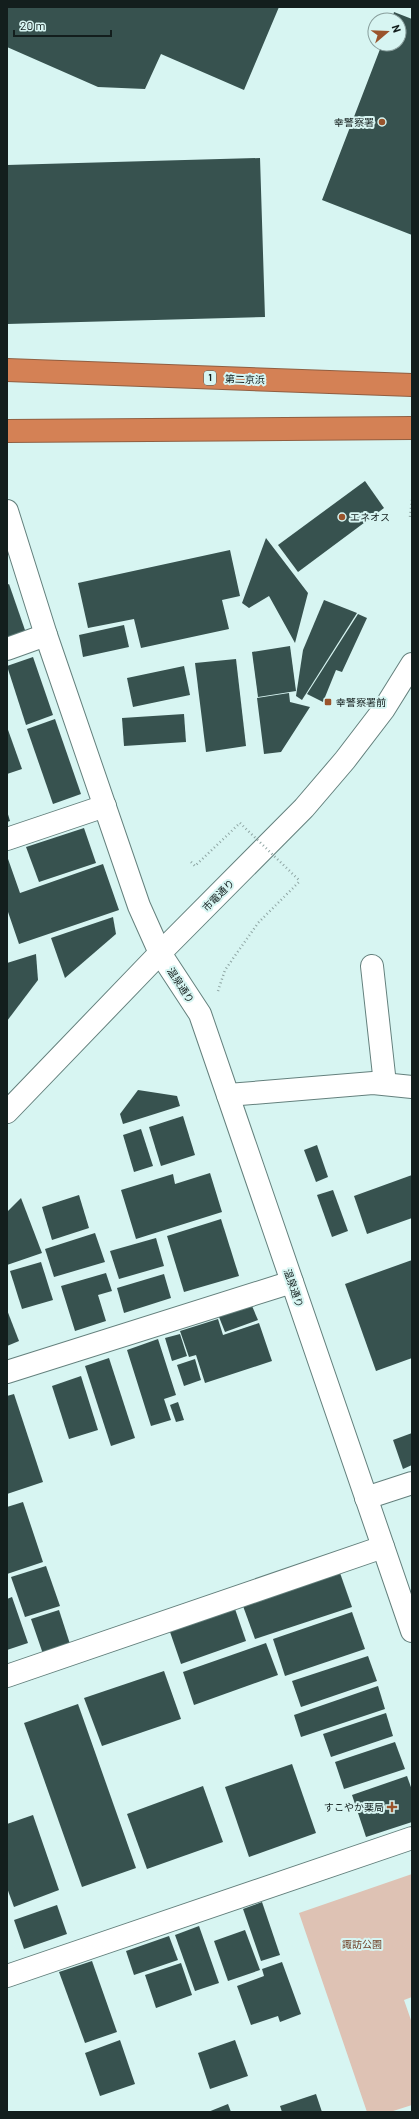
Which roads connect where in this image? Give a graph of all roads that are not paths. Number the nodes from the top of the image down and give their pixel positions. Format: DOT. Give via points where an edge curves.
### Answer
graph roads {
  1 [pos="7,370"];
  2 [pos="412,386"];
  3 [pos="412,428"];
  4 [pos="7,431"];
  5 [pos="7,511"];
  6 [pos="46,635"];
  7 [pos="7,649"];
  8 [pos="412,664"];
  9 [pos="105,806"];
  10 [pos="7,839"];
  11 [pos="160,953"];
  12 [pos="372,966"];
  13 [pos="385,1084"];
  14 [pos="412,1087"];
  15 [pos="228,1095"];
  16 [pos="7,1112"];
  17 [pos="292,1282"];
  18 [pos="7,1372"];
  19 [pos="412,1483"];
  20 [pos="366,1498"];
  21 [pos="383,1547"];
  22 [pos="412,1631"];
  23 [pos="7,1676"];
  24 [pos="412,1838"];
  25 [pos="7,1976"];
  1 -- 2 [label="highway, 第二京浜 / 1"];
  3 -- 4 [label="highway"];
  5 -- 6 [label="street, 温泉通り"];
  6 -- 7 [label="street"];
  6 -- 9 [label="street, 温泉通り"];
  8 -- 11 [label="street, 市電通り" via="379,716 304,808"];
  9 -- 10 [label="street"];
  9 -- 11 [label="street, 温泉通り" via="139,906"];
  11 -- 15 [label="street, 温泉通り" via="200,1014"];
  11 -- 16 [label="street, 市電通り"];
  12 -- 13 [label="street"];
  13 -- 14 [label="street"];
  13 -- 15 [label="street"];
  15 -- 17 [label="street, 温泉通り"];
  17 -- 18 [label="street"];
  17 -- 20 [label="street, 温泉通り"];
  19 -- 20 [label="street"];
  20 -- 21 [label="street, 温泉通り"];
  21 -- 22 [label="street, 温泉通り"];
  21 -- 23 [label="street"];
  24 -- 25 [label="street"];
}
